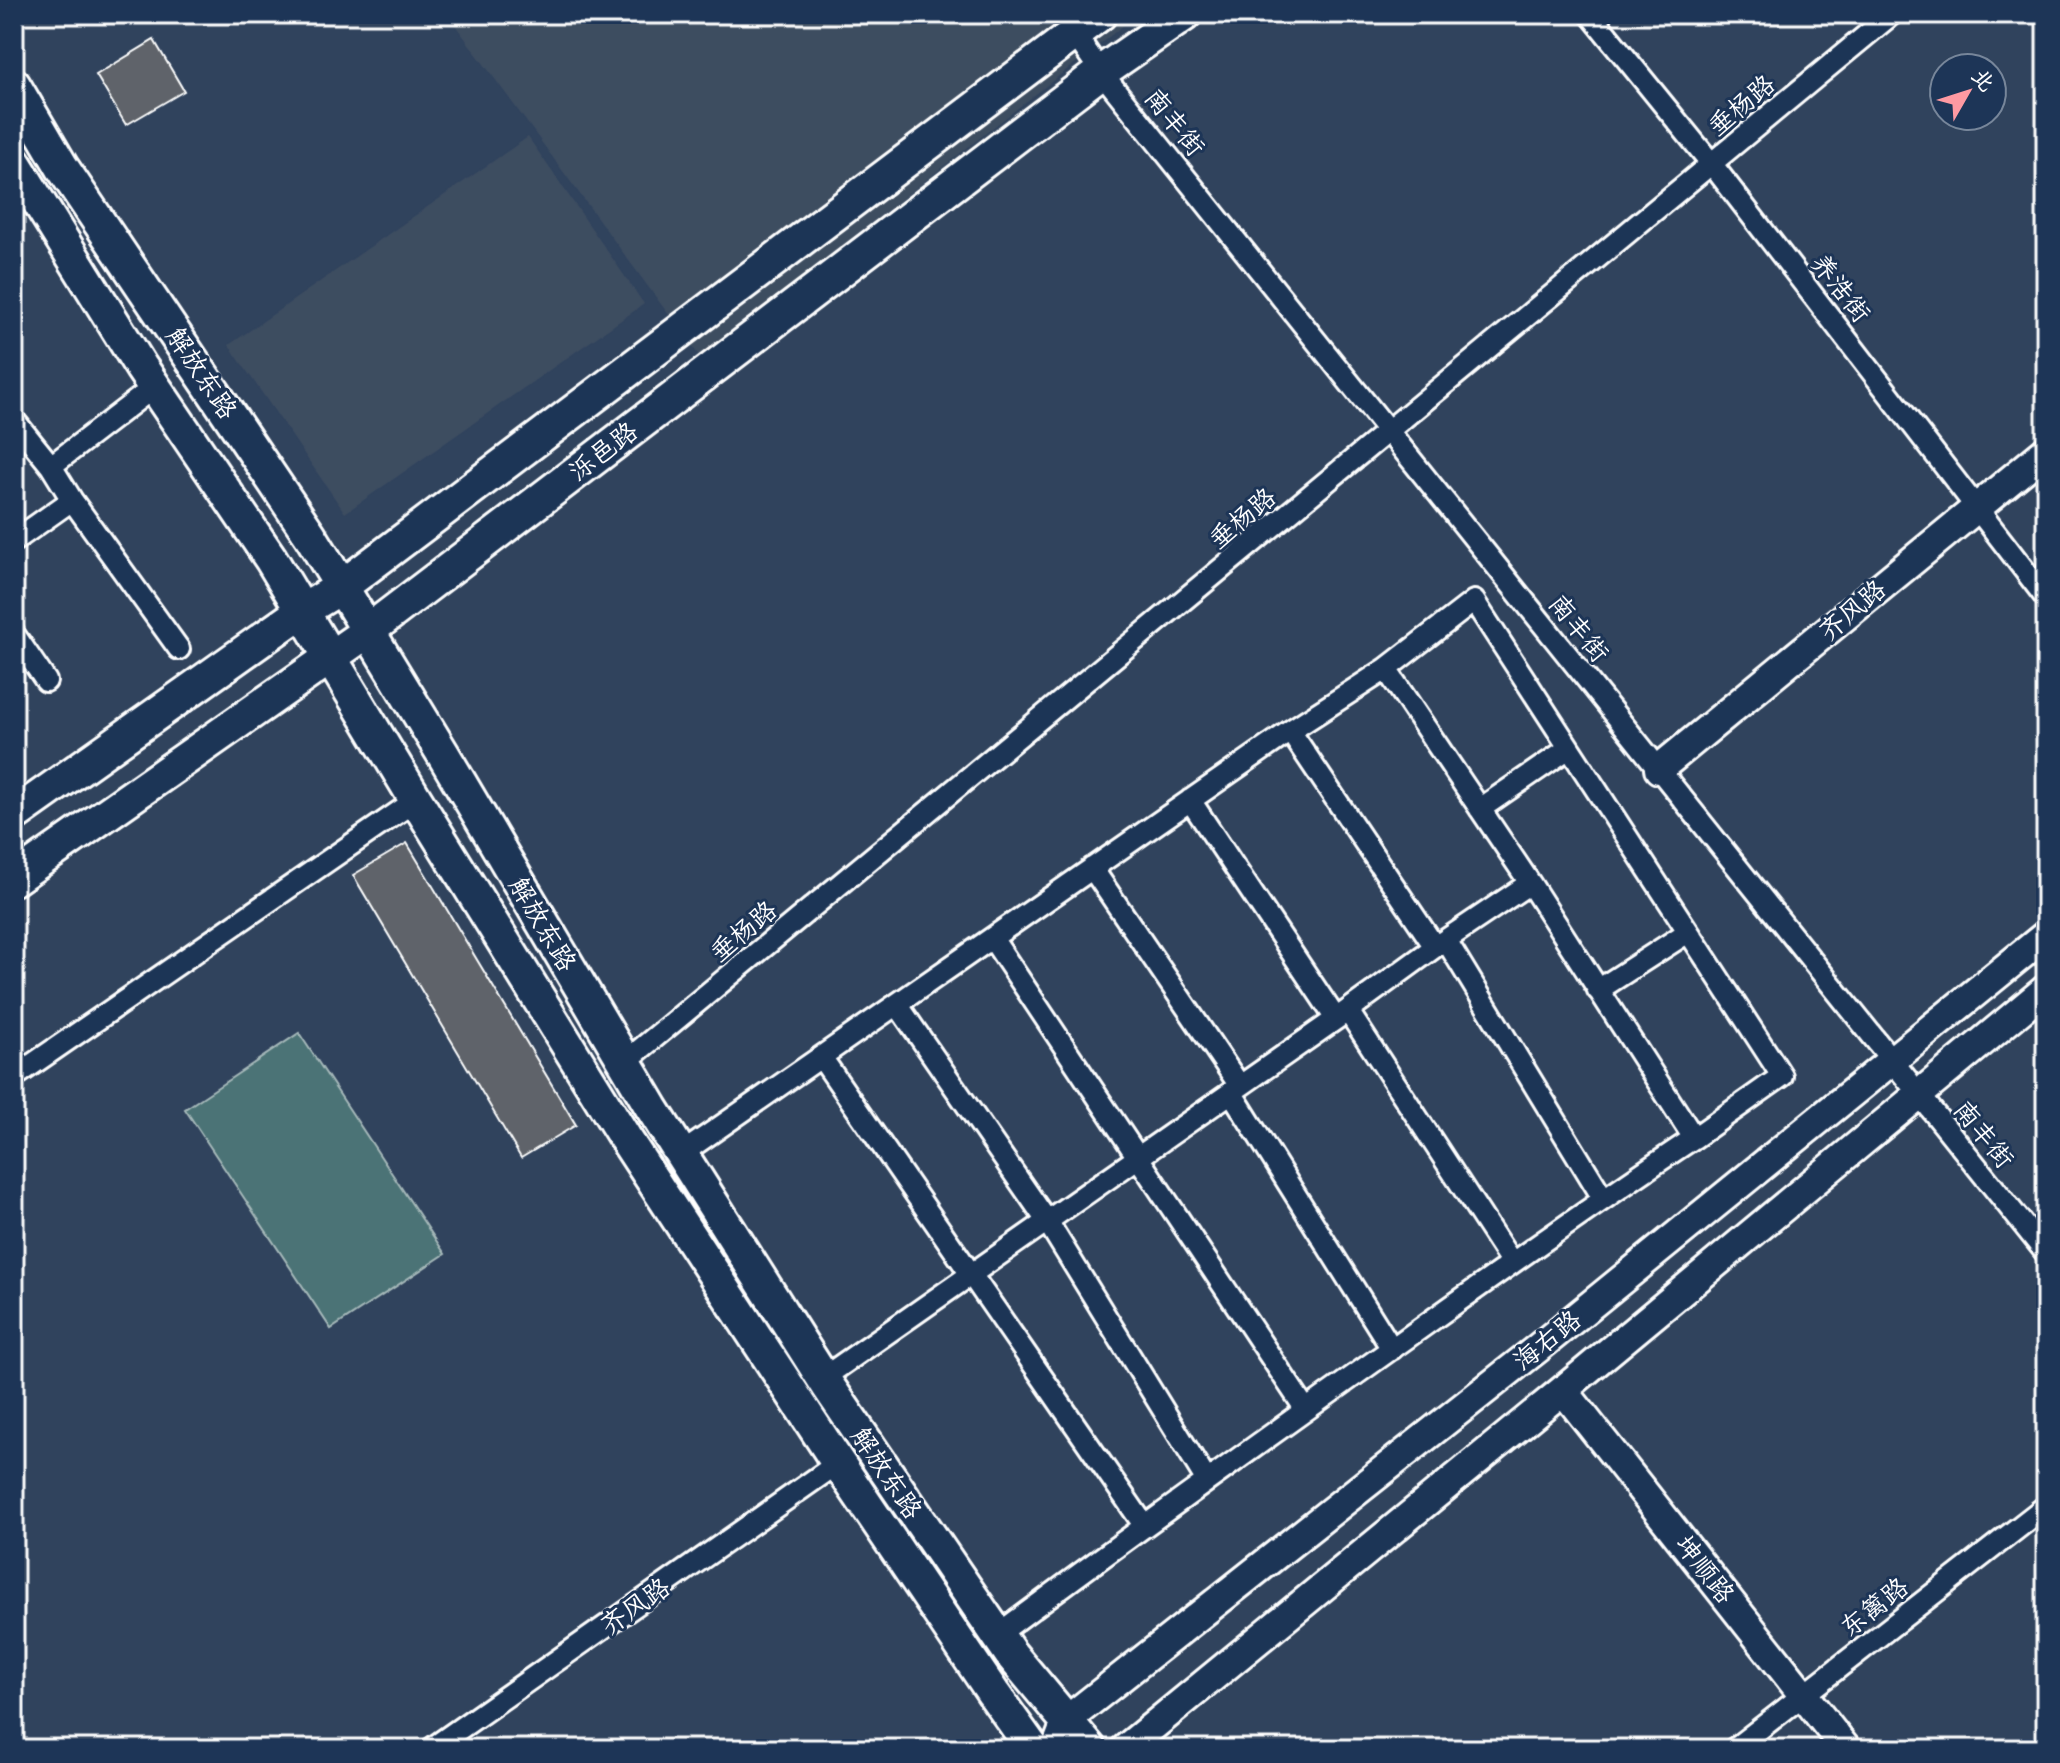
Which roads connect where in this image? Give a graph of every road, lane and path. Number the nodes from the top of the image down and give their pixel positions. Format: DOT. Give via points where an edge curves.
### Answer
graph roads {
  1 [pos="1100,14"];
  2 [pos="1185,14"];
  3 [pos="1590,14"];
  4 [pos="1892,14"];
  5 [pos="1074,33"];
  6 [pos="1101,72"];
  7 [pos="14,85"];
  8 [pos="14,162"];
  9 [pos="1711,163"];
  10 [pos="23,197"];
  11 [pos="154,387"];
  12 [pos="14,420"];
  13 [pos="1388,430"];
  14 [pos="2046,451"];
  15 [pos="51,466"];
  16 [pos="72,500"];
  17 [pos="1977,507"];
  18 [pos="14,541"];
  19 [pos="340,588"];
  20 [pos="2046,598"];
  21 [pos="302,611"];
  22 [pos="368,631"];
  23 [pos="14,634"];
  24 [pos="179,649"];
  25 [pos="330,656"];
  26 [pos="1386,669"];
  27 [pos="46,681"];
  28 [pos="1290,731"];
  29 [pos="1569,748"];
  30 [pos="1659,769"];
  31 [pos="416,800"];
  32 [pos="1190,800"];
  33 [pos="1480,809"];
  34 [pos="14,815"];
  35 [pos="1092,868"];
  36 [pos="14,879"];
  37 [pos="1530,883"];
  38 [pos="1688,932"];
  39 [pos="2046,935"];
  40 [pos="992,938"];
  41 [pos="1440,944"];
  42 [pos="2046,989"];
  43 [pos="1598,990"];
  44 [pos="897,1004"];
  45 [pos="1342,1015"];
  46 [pos="821,1057"];
  47 [pos="1892,1060"];
  48 [pos="625,1062"];
  49 [pos="14,1077"];
  50 [pos="1235,1089"];
  51 [pos="1918,1094"];
  52 [pos="1694,1138"];
  53 [pos="681,1154"];
  54 [pos="1139,1157"];
  55 [pos="1603,1198"];
  56 [pos="1047,1221"];
  57 [pos="2046,1253"];
  58 [pos="1512,1263"];
  59 [pos="971,1274"];
  60 [pos="1392,1349"];
  61 [pos="823,1378"];
  62 [pos="1563,1390"];
  63 [pos="1306,1410"];
  64 [pos="838,1463"];
  65 [pos="1207,1481"];
  66 [pos="2046,1506"];
  67 [pos="1144,1525"];
  68 [pos="997,1635"];
  69 [pos="1803,1695"];
  70 [pos="1061,1735"];
  71 [pos="431,1749"];
  72 [pos="1033,1749"];
  73 [pos="1090,1749"];
  74 [pos="1125,1749"];
  75 [pos="1734,1749"];
  76 [pos="1846,1749"];
  1 -- 5 [label="main road, 泺邑路"];
  2 -- 6 [label="main road, 泺邑路"];
  3 -- 9 [label="street, 养浩街"];
  4 -- 9 [label="street, 垂杨路"];
  5 -- 6 [label="street, 南丰街"];
  5 -- 19 [label="main road, 泺邑路"];
  6 -- 13 [label="street, 南丰街"];
  6 -- 22 [label="main road, 泺邑路"];
  7 -- 19 [label="main road, 解放东路" via="62,167"];
  8 -- 10 [label="main road, 解放东路"];
  9 -- 13 [label="street, 垂杨路"];
  9 -- 17 [label="street, 养浩街"];
  10 -- 11 [label="main road, 解放东路"];
  11 -- 15 [label="street"];
  11 -- 21 [label="main road, 解放东路"];
  12 -- 15 [label="street"];
  13 -- 30 [label="street, 南丰街"];
  13 -- 48 [label="street, 垂杨路"];
  14 -- 17 [label="main road, 齐风路"];
  15 -- 16 [label="street"];
  16 -- 18 [label="street"];
  16 -- 24 [label="street"];
  17 -- 20 [label="street, 养浩街"];
  17 -- 30 [label="main road, 齐风路"];
  19 -- 21 [label="main road, 泺邑路"];
  19 -- 22 [label="main road, 解放东路"];
  21 -- 25 [label="main road, 解放东路"];
  21 -- 34 [label="main road, 泺邑路"];
  22 -- 25 [label="main road, 泺邑路"];
  22 -- 48 [label="main road, 解放东路"];
  23 -- 27 [label="street"];
  25 -- 31 [label="main road, 解放东路"];
  25 -- 36 [label="main road, 泺邑路"];
  26 -- 28 [label="street"];
  26 -- 29 [label="street" via="1474,601"];
  26 -- 33 [label="street"];
  28 -- 32 [label="street"];
  28 -- 41 [label="street"];
  29 -- 33 [label="street"];
  29 -- 38 [label="street"];
  30 -- 47 [label="street, 南丰街"];
  31 -- 49 [label="street"];
  31 -- 64 [label="main road, 解放东路" via="625,1138"];
  32 -- 35 [label="street"];
  32 -- 45 [label="street"];
  33 -- 37 [label="street"];
  35 -- 40 [label="street"];
  35 -- 50 [label="street"];
  37 -- 41 [label="street"];
  37 -- 43 [label="street"];
  38 -- 43 [label="street"];
  38 -- 52 [label="street" via="1782,1076"];
  39 -- 47 [label="main road, 海右路"];
  40 -- 44 [label="street"];
  40 -- 54 [label="street"];
  41 -- 45 [label="street"];
  41 -- 55 [label="street"];
  42 -- 51 [label="main road, 海右路"];
  43 -- 52 [label="street"];
  44 -- 46 [label="street"];
  44 -- 56 [label="street"];
  45 -- 50 [label="street"];
  45 -- 58 [label="street"];
  46 -- 53 [label="street"];
  46 -- 59 [label="street"];
  47 -- 51 [label="street, 南丰街"];
  47 -- 70 [label="main road, 海右路"];
  48 -- 53 [label="main road, 解放东路"];
  50 -- 54 [label="street"];
  50 -- 60 [label="street"];
  51 -- 57 [label="street, 南丰街"];
  51 -- 62 [label="main road, 海右路"];
  52 -- 55 [label="street"];
  53 -- 61 [label="main road, 解放东路"];
  54 -- 56 [label="street"];
  54 -- 63 [label="street"];
  55 -- 58 [label="street"];
  56 -- 59 [label="street"];
  56 -- 65 [label="street"];
  58 -- 60 [label="street"];
  59 -- 61 [label="street"];
  59 -- 67 [label="street"];
  60 -- 63 [label="street"];
  61 -- 68 [label="main road, 解放东路"];
  62 -- 69 [label="main road, 坤顺路"];
  62 -- 74 [label="main road, 海右路"];
  63 -- 65 [label="street"];
  64 -- 71 [label="street, 齐风路"];
  64 -- 72 [label="main road, 解放东路"];
  65 -- 67 [label="street"];
  66 -- 69 [label="street, 东篱路"];
  67 -- 68 [label="street"];
  68 -- 70 [label="main road, 解放东路"];
  69 -- 75 [label="street, 东篱路"];
  69 -- 76 [label="main road, 坤顺路"];
  70 -- 73 [label="main road, 解放东路"];
}
